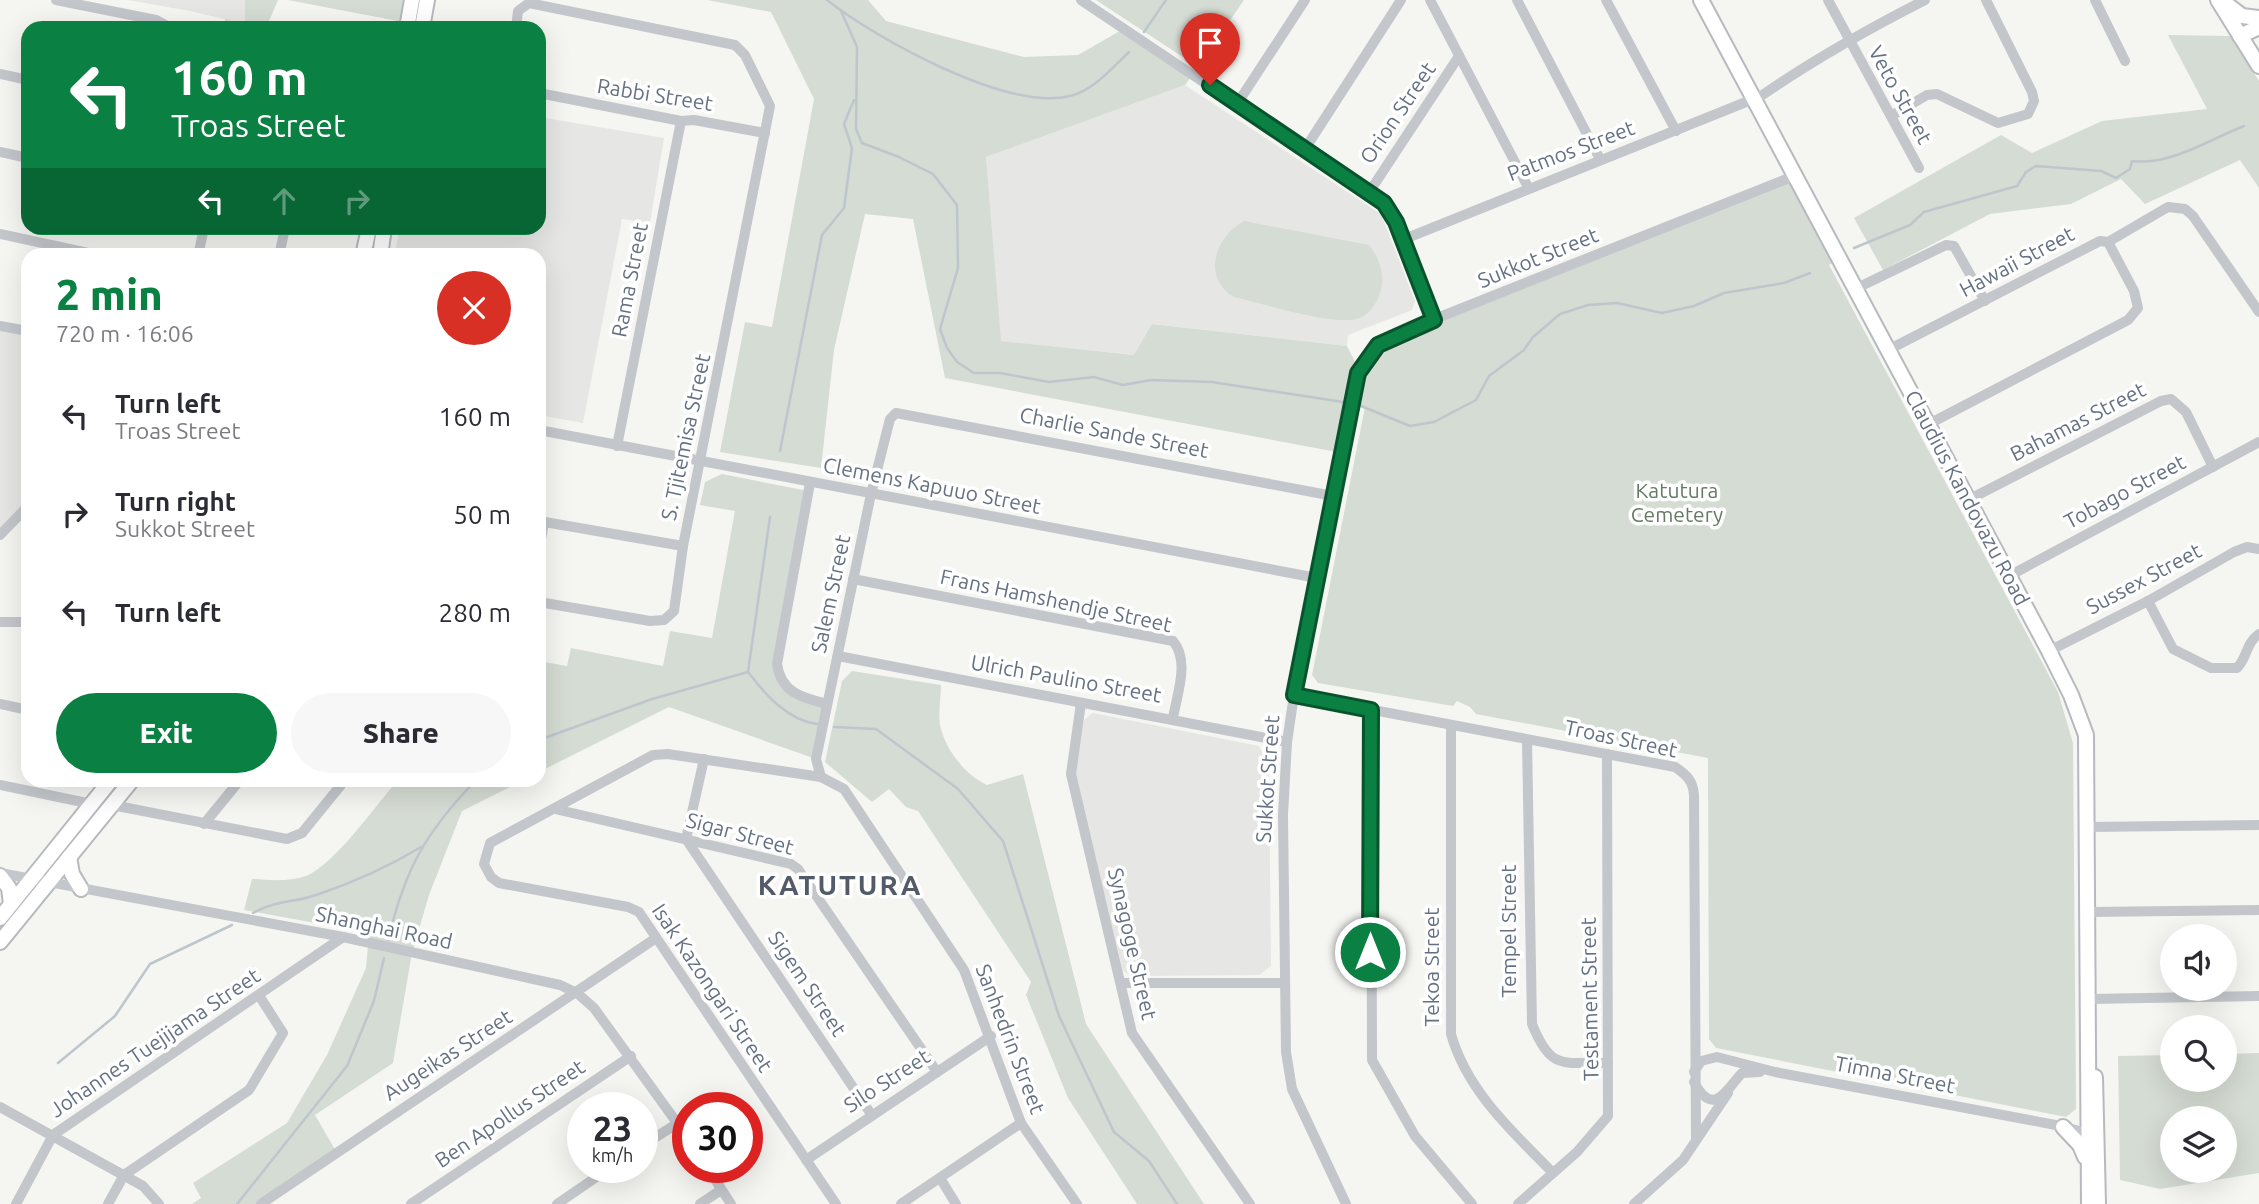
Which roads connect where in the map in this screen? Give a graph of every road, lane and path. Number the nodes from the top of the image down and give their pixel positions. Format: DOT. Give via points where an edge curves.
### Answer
graph roads {
  1 [pos="56,0"];
  2 [pos="412,0"];
  3 [pos="428,0"];
  4 [pos="1081,0"];
  5 [pos="1305,0"];
  6 [pos="1401,0"];
  7 [pos="1430,0"];
  8 [pos="1517,0"];
  9 [pos="1606,0"];
  10 [pos="1700,0"];
  11 [pos="1828,0"];
  12 [pos="1925,0"];
  13 [pos="1986,0"];
  14 [pos="2095,0"];
  15 [pos="2220,0"];
  16 [pos="2259,18"];
  17 [pos="158,21"];
  18 [pos="408,21"];
  19 [pos="424,21"];
  20 [pos="517,21"];
  21 [pos="2259,27"];
  22 [pos="2240,36"];
  23 [pos="1848,40"];
  24 [pos="1459,57"];
  25 [pos="2125,61"];
  26 [pos="2259,66"];
  27 [pos="0,74"];
  28 [pos="21,78"];
  29 [pos="546,94"];
  30 [pos="1754,99"];
  31 [pos="1237,104"];
  32 [pos="1891,116"];
  33 [pos="681,121"];
  34 [pos="1676,131"];
  35 [pos="765,133"];
  36 [pos="1305,149"];
  37 [pos="0,152"];
  38 [pos="21,156"];
  39 [pos="1600,159"];
  40 [pos="1919,169"];
  41 [pos="1794,176"];
  42 [pos="1528,187"];
  43 [pos="1370,191"];
  44 [pos="0,234"];
  45 [pos="1402,240"];
  46 [pos="2108,242"];
  47 [pos="65,248"];
  48 [pos="1855,289"];
  49 [pos="1985,301"];
  50 [pos="2259,312"];
  51 [pos="1434,320"];
  52 [pos="0,326"];
  53 [pos="21,330"];
  54 [pos="1888,350"];
  55 [pos="890,419"];
  56 [pos="1927,425"];
  57 [pos="546,431"];
  58 [pos="2259,442"];
  59 [pos="617,446"];
  60 [pos="701,462"];
  61 [pos="2213,467"];
  62 [pos="810,483"];
  63 [pos="871,494"];
  64 [pos="1333,496"];
  65 [pos="1968,500"];
  66 [pos="21,513"];
  67 [pos="546,522"];
  68 [pos="0,535"];
  69 [pos="683,547"];
  70 [pos="2259,549"];
  71 [pos="2008,576"];
  72 [pos="1317,578"];
  73 [pos="853,579"];
  74 [pos="2148,601"];
  75 [pos="546,603"];
  76 [pos="0,622"];
  77 [pos="21,622"];
  78 [pos="2259,634"];
  79 [pos="2049,651"];
  80 [pos="838,656"];
  81 [pos="1294,695"];
  82 [pos="1081,703"];
  83 [pos="0,704"];
  84 [pos="827,704"];
  85 [pos="21,708"];
  86 [pos="1371,710"];
  87 [pos="1173,718"];
  88 [pos="1451,726"];
  89 [pos="1527,740"];
  90 [pos="1287,742"];
  91 [pos="1607,754"];
  92 [pos="704,759"];
  93 [pos="821,776"];
  94 [pos="0,785"];
  95 [pos="105,787"];
  96 [pos="126,787"];
  97 [pos="234,787"];
  98 [pos="339,787"];
  99 [pos="92,804"];
  100 [pos="112,805"];
  101 [pos="555,809"];
  102 [pos="204,824"];
  103 [pos="2259,825"];
  104 [pos="2089,827"];
  105 [pos="686,839"];
  106 [pos="69,857"];
  107 [pos="0,875"];
  108 [pos="31,879"];
  109 [pos="48,883"];
  110 [pos="499,883"];
  111 [pos="81,889"];
  112 [pos="11,904"];
  113 [pos="2259,910"];
  114 [pos="2089,912"];
  115 [pos="0,918"];
  116 [pos="343,937"];
  117 [pos="656,939"];
  118 [pos="0,942"];
  119 [pos="1121,983"];
  120 [pos="1285,983"];
  121 [pos="577,993"];
  122 [pos="2259,996"];
  123 [pos="260,997"];
  124 [pos="2090,999"];
  125 [pos="2089,1034"];
  126 [pos="991,1036"];
  127 [pos="1695,1041"];
  128 [pos="631,1056"];
  129 [pos="1711,1057"];
  130 [pos="1723,1058"];
  131 [pos="1608,1063"];
  132 [pos="937,1072"];
  133 [pos="1775,1072"];
  134 [pos="1694,1077"];
  135 [pos="1736,1080"];
  136 [pos="1728,1094"];
  137 [pos="2087,1098"];
  138 [pos="0,1107"];
  139 [pos="672,1114"];
  140 [pos="871,1114"];
  141 [pos="1021,1123"];
  142 [pos="2062,1127"];
  143 [pos="54,1135"];
  144 [pos="2092,1135"];
  145 [pos="1696,1139"];
  146 [pos="806,1160"];
  147 [pos="2088,1165"];
  148 [pos="1552,1172"];
  149 [pos="124,1175"];
  150 [pos="940,1178"];
  151 [pos="587,1183"];
  152 [pos="717,1183"];
  153 [pos="721,1190"];
  154 [pos="16,1204"];
  155 [pos="108,1204"];
  156 [pos="159,1204"];
  157 [pos="261,1204"];
  158 [pos="411,1204"];
  159 [pos="556,1204"];
  160 [pos="700,1204"];
  161 [pos="731,1204"];
  162 [pos="836,1204"];
  163 [pos="901,1204"];
  164 [pos="957,1204"];
  165 [pos="1077,1204"];
  166 [pos="1250,1204"];
  167 [pos="1346,1204"];
  168 [pos="1472,1204"];
  169 [pos="1518,1204"];
  170 [pos="1634,1204"];
  171 [pos="2088,1204"];
  172 [pos="2098,1204"];
  1 -- 17 [label="street"];
  2 -- 18 [label="street"];
  3 -- 19 [label="street"];
  4 -- 31 [label="street"];
  5 -- 31 [label="street"];
  6 -- 36 [label="street"];
  7 -- 24 [label="street"];
  8 -- 39 [label="street"];
  9 -- 34 [label="street"];
  10 -- 30 [label="street, Claudius Kandovazu Road"];
  11 -- 23 [label="street, Veto Street"];
  12 -- 23 [label="street, Patmos Street"];
  13 -- 32 [label="street" via="2032,92 2034,101 2028,114 1998,123 1937,94"];
  14 -- 25 [label="street"];
  15 -- 16 [label="street" via="2242,16"];
  15 -- 22 [label="street"];
  20 -- 35 [label="street, S. Tjitemisa Street" via="519,11 528,3 736,45 746,55 769,101"];
  21 -- 22 [label="street"];
  22 -- 26 [label="street"];
  23 -- 30 [label="street, Patmos Street"];
  23 -- 32 [label="street, Veto Street"];
  24 -- 42 [label="street"];
  24 -- 43 [label="street, Orion Street"];
  27 -- 28 [label="street"];
  29 -- 33 [label="street, Rabbi Street"];
  30 -- 34 [label="street, Patmos Street"];
  30 -- 41 [label="street, Claudius Kandovazu Road"];
  31 -- 36 [label="street"];
  32 -- 40 [label="street, Veto Street"];
  33 -- 35 [label="street, Rabbi Street"];
  33 -- 59 [label="street, Rama Street"];
  34 -- 39 [label="street, Patmos Street"];
  35 -- 60 [label="street, S. Tjitemisa Street"];
  36 -- 43 [label="street"];
  37 -- 38 [label="street"];
  39 -- 42 [label="street, Patmos Street"];
  41 -- 48 [label="street, Claudius Kandovazu Road"];
  41 -- 51 [label="street, Sukkot Street"];
  42 -- 45 [label="street, Patmos Street"];
  43 -- 45 [label="street" via="1390,211"];
  44 -- 47 [label="street"];
  45 -- 51 [label="street"];
  46 -- 49 [label="street, Hawaii Street" via="2092,244"];
  46 -- 50 [label="street" via="2168,207 2185,209"];
  46 -- 56 [label="street, Hawaii Street" via="2138,300 2135,315"];
  48 -- 49 [label="street" via="1945,245 1954,246"];
  48 -- 54 [label="street, Claudius Kandovazu Road"];
  49 -- 54 [label="street, Hawaii Street"];
  51 -- 64 [label="street, Sukkot Street" via="1388,338 1367,356 1358,373"];
  52 -- 53 [label="street"];
  54 -- 56 [label="street, Claudius Kandovazu Road"];
  55 -- 63 [label="street, Salem Street"];
  55 -- 64 [label="street, Charlie Sande Street" via="903,412"];
  56 -- 65 [label="street, Claudius Kandovazu Road"];
  57 -- 59 [label="street, Clemens Kapuuo Street"];
  58 -- 61 [label="street, Tobago Street"];
  59 -- 60 [label="street, Clemens Kapuuo Street"];
  60 -- 62 [label="street, Clemens Kapuuo Street"];
  60 -- 69 [label="street, S. Tjitemisa Street"];
  61 -- 65 [label="street, Bahamas Street" via="2186,412 2171,399"];
  61 -- 71 [label="street, Tobago Street"];
  62 -- 63 [label="street, Clemens Kapuuo Street"];
  62 -- 84 [label="street" via="778,669 785,685 798,697"];
  63 -- 72 [label="street, Clemens Kapuuo Street"];
  63 -- 73 [label="street, Salem Street"];
  64 -- 72 [label="street, Sukkot Street"];
  65 -- 71 [label="street, Claudius Kandovazu Road"];
  66 -- 68 [label="street"];
  67 -- 69 [label="street"];
  69 -- 75 [label="street, S. Tjitemisa Street" via="676,605 664,620"];
  70 -- 74 [label="street, Sussex Street" via="2234,552"];
  71 -- 79 [label="street, Claudius Kandovazu Road"];
  72 -- 81 [label="street, Sukkot Street"];
  73 -- 80 [label="street, Salem Street"];
  73 -- 87 [label="street, Frans Hamshendje Street" via="1173,641 1181,650 1182,661"];
  74 -- 78 [label="street" via="2174,649 2211,668 2237,668 2248,642"];
  74 -- 79 [label="street, Sussex Street"];
  76 -- 77 [label="street"];
  79 -- 104 [label="street, Claudius Kandovazu Road" via="2083,723"];
  80 -- 82 [label="street, Ulrich Paulino Street"];
  80 -- 84 [label="street, Salem Street"];
  81 -- 86 [label="street, Troas Street"];
  81 -- 90 [label="street, Sukkot Street"];
  82 -- 87 [label="street, Ulrich Paulino Street"];
  82 -- 119 [label="street, Synagoge Street" via="1071,774"];
  83 -- 85 [label="street"];
  84 -- 93 [label="street, Salem Street" via="816,759"];
  86 -- 88 [label="street, Troas Street"];
  86 -- 168 [label="street" via="1372,1060 1415,1136"];
  87 -- 90 [label="street, Ulrich Paulino Street"];
  88 -- 89 [label="street, Troas Street"];
  88 -- 148 [label="street, Tekoa Street" via="1451,1034 1460,1063 1482,1096"];
  89 -- 91 [label="street, Troas Street"];
  89 -- 131 [label="street, Tempel Street" via="1532,1024 1543,1049 1555,1060"];
  90 -- 120 [label="street, Sukkot Street" via="1282,853"];
  91 -- 127 [label="street, Troas Street" via="1675,768 1685,773 1693,786"];
  91 -- 131 [label="street, Testament Street"];
  92 -- 93 [label="street, Sanhedrin Street"];
  92 -- 101 [label="street, Sanhedrin Street" via="653,755"];
  92 -- 105 [label="street"];
  93 -- 126 [label="street, Sanhedrin Street" via="844,789 961,965"];
  94 -- 99 [label="street"];
  95 -- 99 [label="street"];
  96 -- 100 [label="street"];
  97 -- 102 [label="street"];
  98 -- 102 [label="street" via="294,837 270,838"];
  99 -- 108 [label="street"];
  100 -- 102 [label="street"];
  100 -- 106 [label="street"];
  101 -- 105 [label="street, Sigar Street"];
  101 -- 110 [label="street, Sanhedrin Street" via="490,843 484,864"];
  103 -- 104 [label="street"];
  104 -- 114 [label="street, Claudius Kandovazu Road"];
  105 -- 132 [label="street, Sigar Street" via="778,859 798,869"];
  105 -- 140 [label="street, Sigem Street"];
  106 -- 109 [label="street"];
  106 -- 111 [label="street"];
  107 -- 108 [label="street, Shanghai Road"];
  107 -- 112 [label="street" via="9,888"];
  108 -- 109 [label="street, Shanghai Road"];
  108 -- 112 [label="street"];
  109 -- 111 [label="street, Shanghai Road"];
  109 -- 118 [label="street"];
  110 -- 117 [label="street, Isak Kazongari Street" via="634,908"];
  111 -- 116 [label="street, Shanghai Road"];
  112 -- 115 [label="street"];
  113 -- 114 [label="street"];
  114 -- 124 [label="street, Claudius Kandovazu Road"];
  116 -- 121 [label="street, Shanghai Road" via="530,976"];
  116 -- 123 [label="street, Johannes Tuejijama Street"];
  117 -- 121 [label="street, Augeikas Street"];
  117 -- 146 [label="street, Isak Kazongari Street"];
  119 -- 120 [label="street"];
  119 -- 166 [label="street, Synagoge Street" via="1137,1042"];
  120 -- 167 [label="street, Sukkot Street" via="1286,1052 1292,1089"];
  121 -- 128 [label="street, Shanghai Road"];
  121 -- 157 [label="street, Augeikas Street"];
  122 -- 124 [label="street"];
  123 -- 143 [label="street, Johannes Tuejijama Street"];
  123 -- 149 [label="street" via="283,1033 253,1086"];
  124 -- 125 [label="street, Claudius Kandovazu Road"];
  125 -- 137 [label="street, Claudius Kandovazu Road"];
  125 -- 144 [label="street, Claudius Kandovazu Road" via="2098,1099"];
  126 -- 132 [label="street, Silo Street"];
  126 -- 141 [label="street, Sanhedrin Street"];
  127 -- 129 [label="street"];
  127 -- 134 [label="street, Troas Street"];
  128 -- 139 [label="street, Shanghai Road"];
  128 -- 158 [label="street, Ben Apollus Street"];
  129 -- 130 [label="street"];
  129 -- 134 [label="street" via="1702,1061"];
  130 -- 133 [label="street, Timna Street"];
  130 -- 135 [label="street" via="1733,1067"];
  131 -- 148 [label="street, Testament Street" via="1611,1096 1606,1122"];
  132 -- 140 [label="street, Silo Street"];
  133 -- 135 [label="street" via="1749,1071"];
  133 -- 142 [label="street, Timna Street"];
  134 -- 136 [label="street" via="1709,1098"];
  134 -- 145 [label="street, Troas Street"];
  135 -- 136 [label="street"];
  136 -- 145 [label="street"];
  137 -- 142 [label="street" via="2081,1117"];
  137 -- 144 [label="street, Claudius Kandovazu Road"];
  138 -- 143 [label="street"];
  140 -- 146 [label="street, Silo Street"];
  141 -- 150 [label="street"];
  141 -- 165 [label="street, Sanhedrin Street"];
  142 -- 144 [label="street, Timna Street"];
  142 -- 147 [label="street" via="2080,1145"];
  143 -- 149 [label="street"];
  143 -- 154 [label="street, Johannes Tuejijama Street"];
  144 -- 147 [label="street, Claudius Kandovazu Road"];
  144 -- 172 [label="street, Claudius Kandovazu Road"];
  145 -- 170 [label="street" via="1683,1160"];
  146 -- 162 [label="street, Isak Kazongari Street"];
  147 -- 171 [label="street, Claudius Kandovazu Road"];
  148 -- 169 [label="street, Testament Street"];
  149 -- 155 [label="street"];
  149 -- 156 [label="street" via="147,1189"];
  150 -- 163 [label="street"];
  150 -- 164 [label="street"];
  151 -- 159 [label="street"];
  152 -- 153 [label="street"];
  153 -- 160 [label="street"];
  153 -- 161 [label="street"];
}
